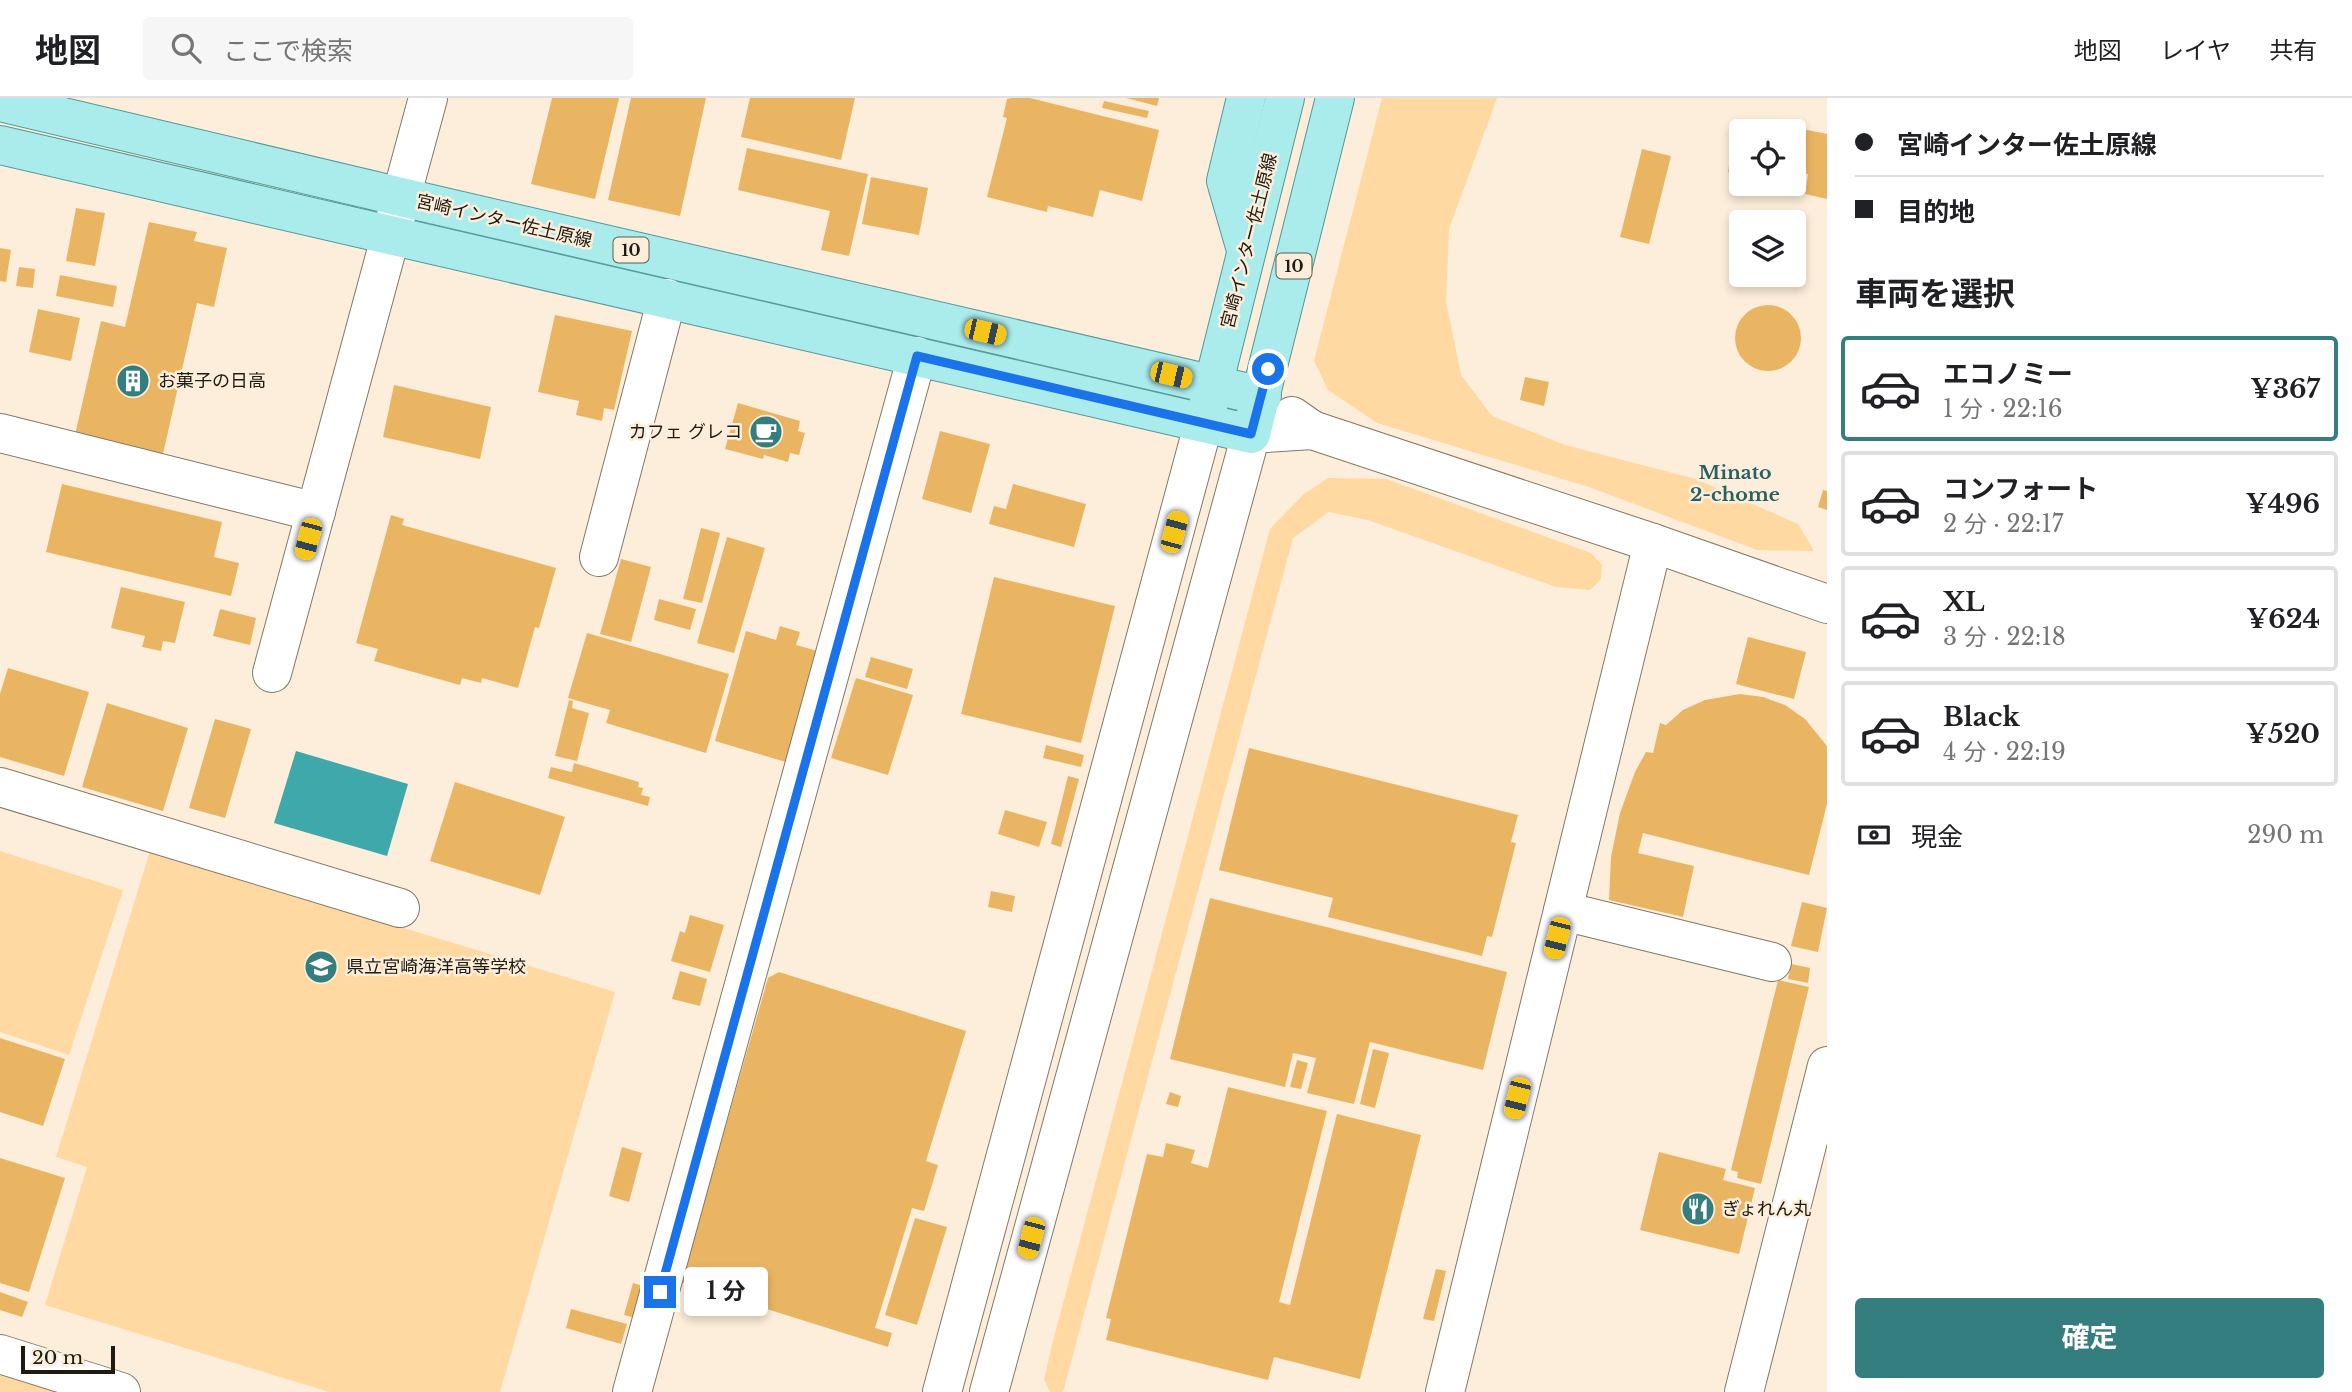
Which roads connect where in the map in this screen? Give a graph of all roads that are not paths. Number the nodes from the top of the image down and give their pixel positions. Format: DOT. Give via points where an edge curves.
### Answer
graph roads {
  1 [pos="428,98"];
  2 [pos="1246,98"];
  3 [pos="1285,98"];
  4 [pos="1335,98"];
  5 [pos="0,102"];
  6 [pos="0,145"];
  7 [pos="401,197"];
  8 [pos="391,235"];
  9 [pos="1246,253"];
  10 [pos="667,298"];
  11 [pos="917,356"];
  12 [pos="1213,384"];
  13 [pos="1262,396"];
  14 [pos="1204,422"];
  15 [pos="1312,430"];
  16 [pos="0,433"];
  17 [pos="1251,434"];
  18 [pos="316,512"];
  19 [pos="1653,543"];
  20 [pos="599,557"];
  21 [pos="1827,604"];
  22 [pos="272,673"];
  23 [pos="0,787"];
  24 [pos="400,908"];
  25 [pos="1563,911"];
  26 [pos="1772,962"];
  27 [pos="1827,1066"];
  28 [pos="0,1354"];
  29 [pos="121,1392"];
  30 [pos="632,1392"];
  31 [pos="942,1392"];
  32 [pos="989,1392"];
  33 [pos="1445,1392"];
  34 [pos="1744,1392"];
  1 -- 7 [label="street"];
  2 -- 9 [label="main road" via="1226,181"];
  3 -- 9 [label="main road, 宮崎インター佐土原線"];
  4 -- 13 [label="main road, 10"];
  5 -- 7 [label="main road, 宮崎インター佐土原線 / 10"];
  6 -- 8 [label="main road, 10"];
  7 -- 8 [label="street"];
  7 -- 12 [label="main road, 宮崎インター佐土原線 / 10"];
  8 -- 10 [label="main road, 10"];
  8 -- 18 [label="street"];
  9 -- 12 [label="main road, 宮崎インター佐土原線"];
  10 -- 11 [label="main road, 10"];
  10 -- 20 [label="street"];
  11 -- 14 [label="main road, 10"];
  11 -- 30 [label="street"];
  12 -- 13 [label="main road, 宮崎インター佐土原線 / 10"];
  12 -- 14 [label="main road, 宮崎インター佐土原線"];
  13 -- 15 [label="street"];
  13 -- 17 [label="main road, 10"];
  14 -- 17 [label="main road, 10"];
  14 -- 31 [label="street"];
  15 -- 17 [label="street"];
  15 -- 19 [label="street"];
  16 -- 18 [label="street"];
  17 -- 32 [label="street"];
  18 -- 22 [label="street"];
  19 -- 21 [label="street"];
  19 -- 25 [label="street"];
  23 -- 24 [label="street"];
  25 -- 26 [label="street"];
  25 -- 33 [label="street"];
  27 -- 34 [label="street"];
  28 -- 29 [label="street"];
}
